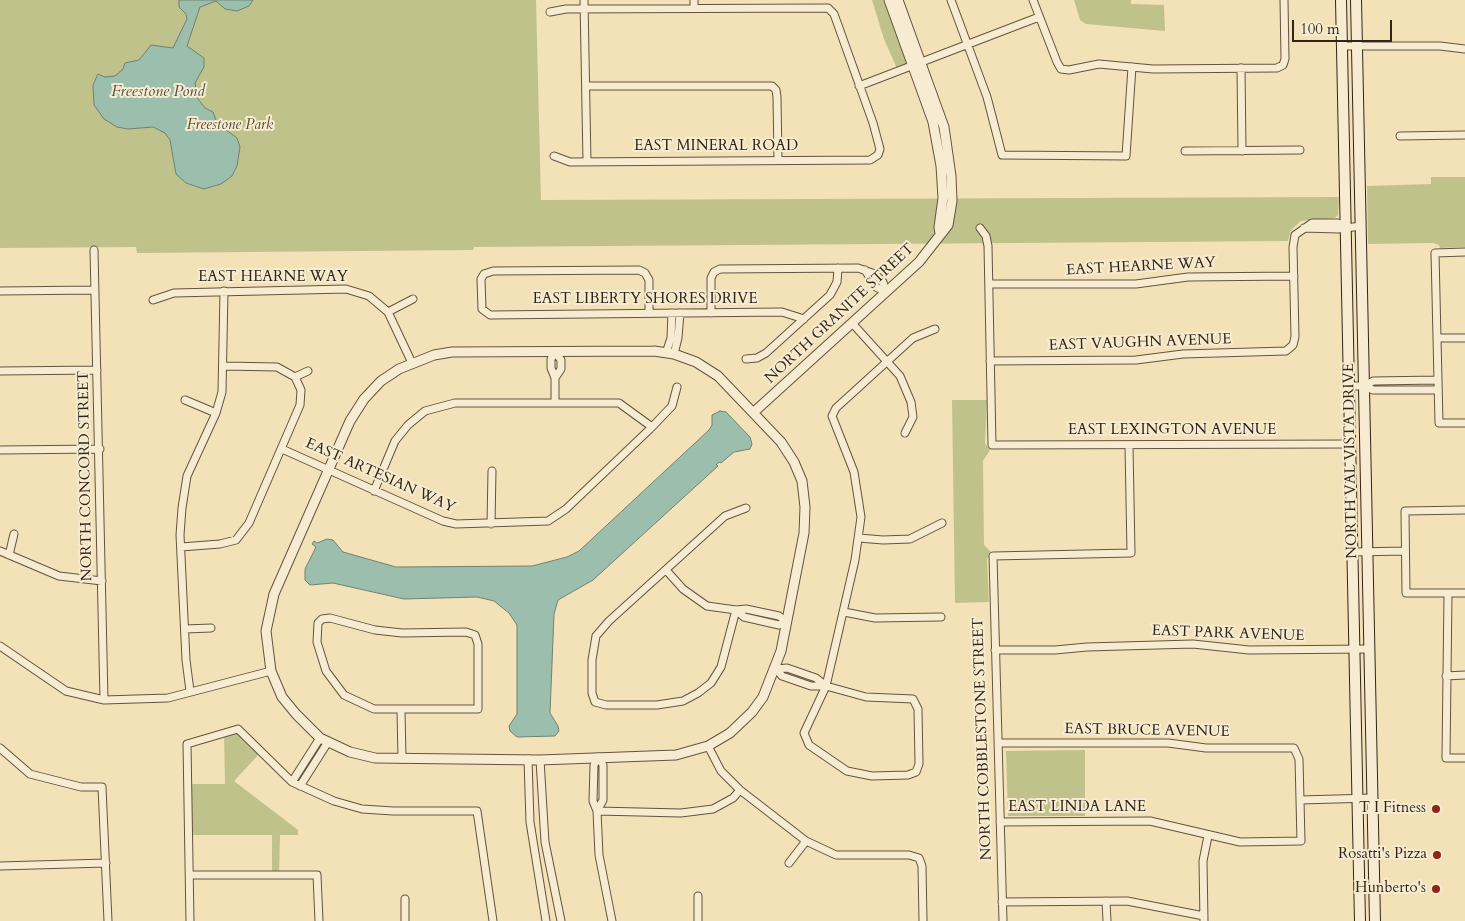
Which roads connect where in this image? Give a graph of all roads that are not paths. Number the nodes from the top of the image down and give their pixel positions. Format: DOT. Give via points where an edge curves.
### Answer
graph roads {
  1 [pos="584,0"];
  2 [pos="694,0"];
  3 [pos="889,0"];
  4 [pos="898,0"];
  5 [pos="951,0"];
  6 [pos="1033,0"];
  7 [pos="1284,0"];
  8 [pos="1341,0"];
  9 [pos="1356,0"];
  10 [pos="771,4"];
  11 [pos="694,8"];
  12 [pos="584,9"];
  13 [pos="550,12"];
  14 [pos="1039,17"];
  15 [pos="968,44"];
  16 [pos="1342,46"];
  17 [pos="1357,46"];
  18 [pos="1465,49"];
  19 [pos="921,61"];
  20 [pos="912,65"];
  21 [pos="1132,67"];
  22 [pos="1241,68"];
  23 [pos="586,86"];
  24 [pos="859,86"];
  25 [pos="1465,135"];
  26 [pos="1400,136"];
  27 [pos="1300,150"];
  28 [pos="1185,151"];
  29 [pos="1242,151"];
  30 [pos="554,156"];
  31 [pos="778,160"];
  32 [pos="588,162"];
  33 [pos="947,198"];
  34 [pos="1361,226"];
  35 [pos="1346,227"];
  36 [pos="980,228"];
  37 [pos="94,250"];
  38 [pos="1465,252"];
  39 [pos="838,268"];
  40 [pos="1294,276"];
  41 [pos="988,284"];
  42 [pos="95,290"];
  43 [pos="0,291"];
  44 [pos="224,291"];
  45 [pos="886,292"];
  46 [pos="413,299"];
  47 [pos="153,300"];
  48 [pos="388,312"];
  49 [pos="676,313"];
  50 [pos="711,313"];
  51 [pos="649,314"];
  52 [pos="804,319"];
  53 [pos="852,323"];
  54 [pos="935,329"];
  55 [pos="1437,338"];
  56 [pos="1465,338"];
  57 [pos="556,352"];
  58 [pos="670,353"];
  59 [pos="746,359"];
  60 [pos="887,361"];
  61 [pos="990,361"];
  62 [pos="412,363"];
  63 [pos="224,366"];
  64 [pos="97,370"];
  65 [pos="0,371"];
  66 [pos="308,371"];
  67 [pos="295,377"];
  68 [pos="1437,380"];
  69 [pos="1350,386"];
  70 [pos="1365,386"];
  71 [pos="677,387"];
  72 [pos="1437,390"];
  73 [pos="185,400"];
  74 [pos="556,402"];
  75 [pos="754,412"];
  76 [pos="216,413"];
  77 [pos="1465,423"];
  78 [pos="652,427"];
  79 [pos="905,433"];
  80 [pos="1351,444"];
  81 [pos="1129,446"];
  82 [pos="100,449"];
  83 [pos="282,449"];
  84 [pos="0,450"];
  85 [pos="329,470"];
  86 [pos="492,471"];
  87 [pos="374,491"];
  88 [pos="746,508"];
  89 [pos="1465,510"];
  90 [pos="942,523"];
  91 [pos="491,524"];
  92 [pos="14,534"];
  93 [pos="859,538"];
  94 [pos="181,547"];
  95 [pos="0,552"];
  96 [pos="1353,552"];
  97 [pos="1368,552"];
  98 [pos="1406,552"];
  99 [pos="8,555"];
  100 [pos="666,570"];
  101 [pos="102,581"];
  102 [pos="1354,589"];
  103 [pos="1465,593"];
  104 [pos="1448,594"];
  105 [pos="736,610"];
  106 [pos="844,612"];
  107 [pos="941,616"];
  108 [pos="787,622"];
  109 [pos="211,628"];
  110 [pos="184,629"];
  111 [pos="1369,633"];
  112 [pos="0,646"];
  113 [pos="1355,649"];
  114 [pos="1370,649"];
  115 [pos="995,650"];
  116 [pos="776,669"];
  117 [pos="271,671"];
  118 [pos="1465,675"];
  119 [pos="1446,676"];
  120 [pos="826,686"];
  121 [pos="190,691"];
  122 [pos="104,700"];
  123 [pos="401,710"];
  124 [pos="324,740"];
  125 [pos="998,743"];
  126 [pos="708,746"];
  127 [pos="0,748"];
  128 [pos="598,757"];
  129 [pos="1465,758"];
  130 [pos="402,759"];
  131 [pos="535,759"];
  132 [pos="292,782"];
  133 [pos="300,786"];
  134 [pos="740,790"];
  135 [pos="1373,798"];
  136 [pos="1358,799"];
  137 [pos="1300,800"];
  138 [pos="597,811"];
  139 [pos="1000,822"];
  140 [pos="1208,836"];
  141 [pos="806,841"];
  142 [pos="106,864"];
  143 [pos="789,864"];
  144 [pos="0,866"];
  145 [pos="190,875"];
  146 [pos="698,896"];
  147 [pos="405,899"];
  148 [pos="1002,902"];
  149 [pos="1106,902"];
  150 [pos="1204,918"];
  151 [pos="108,921"];
  152 [pos="190,921"];
  153 [pos="319,921"];
  154 [pos="405,921"];
  155 [pos="493,921"];
  156 [pos="546,921"];
  157 [pos="560,921"];
  158 [pos="612,921"];
  159 [pos="698,921"];
  160 [pos="922,921"];
  161 [pos="1002,921"];
  162 [pos="1107,921"];
  163 [pos="1360,921"];
  164 [pos="1376,921"];
  1 -- 12 [label="street"];
  2 -- 11 [label="street"];
  3 -- 20 [label="street"];
  4 -- 19 [label="street"];
  5 -- 15 [label="street"];
  6 -- 14 [label="street"];
  7 -- 22 [label="street" via="1286,56 1283,65"];
  8 -- 16 [label="main road, NORTH VAL VISTA DRIVE"];
  9 -- 17 [label="main road, NORTH VAL VISTA DRIVE"];
  10 -- 11 [label="street"];
  10 -- 24 [label="street" via="831,9"];
  11 -- 12 [label="street"];
  12 -- 13 [label="street"];
  12 -- 23 [label="street"];
  14 -- 15 [label="street"];
  14 -- 21 [label="street" via="1061,68 1069,70 1099,64"];
  15 -- 19 [label="street"];
  15 -- 21 [label="street" via="987,97 1002,155 1126,156"];
  16 -- 17 [label="street"];
  16 -- 35 [label="main road, NORTH VAL VISTA DRIVE"];
  17 -- 18 [label="street"];
  17 -- 34 [label="main road, NORTH VAL VISTA DRIVE"];
  19 -- 20 [label="street"];
  19 -- 33 [label="street" via="944,127 950,160"];
  20 -- 24 [label="street"];
  20 -- 33 [label="street" via="933,122"];
  21 -- 22 [label="street"];
  22 -- 29 [label="street"];
  23 -- 31 [label="street" via="765,84 774,88 777,97"];
  23 -- 32 [label="street"];
  24 -- 31 [label="street, EAST MINERAL ROAD" via="876,131 878,155 870,160"];
  25 -- 26 [label="street"];
  27 -- 29 [label="street"];
  28 -- 29 [label="street"];
  30 -- 32 [label="street, EAST MINERAL ROAD" via="565,162"];
  31 -- 32 [label="street, EAST MINERAL ROAD"];
  33 -- 45 [label="street, NORTH GRANITE STREET" via="938,227 940,233 924,257"];
  34 -- 35 [label="street"];
  34 -- 70 [label="main road, NORTH VAL VISTA DRIVE"];
  35 -- 40 [label="street" via="1304,228 1295,235"];
  35 -- 69 [label="main road, NORTH VAL VISTA DRIVE"];
  36 -- 41 [label="street" via="988,243"];
  37 -- 42 [label="street, NORTH CONCORD STREET"];
  38 -- 55 [label="street" via="1436,253"];
  39 -- 45 [label="street" via="875,274 883,282"];
  39 -- 50 [label="street" via="717,270 711,278"];
  39 -- 52 [label="street" via="833,292"];
  40 -- 41 [label="street, EAST HEARNE WAY" via="1188,277 1136,284"];
  40 -- 61 [label="street, EAST VAUGHN AVENUE" via="1295,337 1290,348 1277,353 1189,354 1143,360"];
  41 -- 61 [label="street"];
  42 -- 43 [label="street"];
  42 -- 64 [label="street, NORTH CONCORD STREET"];
  44 -- 47 [label="street, EAST HEARNE WAY" via="174,293"];
  44 -- 48 [label="street, EAST HEARNE WAY" via="346,290 369,296"];
  44 -- 63 [label="street"];
  45 -- 53 [label="street, NORTH GRANITE STREET"];
  46 -- 48 [label="street"];
  48 -- 62 [label="street, EAST HEARNE WAY"];
  49 -- 50 [label="street, EAST LIBERTY SHORES DRIVE"];
  49 -- 51 [label="street, EAST LIBERTY SHORES DRIVE"];
  49 -- 58 [label="street"];
  50 -- 52 [label="street, EAST LIBERTY SHORES DRIVE" via="782,312"];
  51 -- 51 [label="street, EAST LIBERTY SHORES DRIVE" via="648,278 639,270 493,271 484,274 481,281 481,306 485,313"];
  52 -- 59 [label="street" via="766,353"];
  53 -- 60 [label="street"];
  53 -- 75 [label="street, NORTH GRANITE STREET"];
  54 -- 60 [label="street" via="913,338"];
  55 -- 56 [label="street"];
  55 -- 68 [label="street"];
  57 -- 58 [label="street"];
  57 -- 62 [label="street" via="452,352"];
  57 -- 74 [label="street" via="561,360 561,369 555,378"];
  58 -- 75 [label="street" via="696,362 718,376"];
  60 -- 79 [label="street" via="900,376 911,402 914,417"];
  60 -- 93 [label="street" via="836,408 832,416 854,472 861,517"];
  61 -- 81 [label="street, EAST LEXINGTON AVENUE" via="992,445"];
  62 -- 85 [label="street" via="381,381 364,399 350,421"];
  63 -- 67 [label="street" via="277,367"];
  63 -- 76 [label="street"];
  64 -- 65 [label="street"];
  64 -- 82 [label="street, NORTH CONCORD STREET"];
  66 -- 67 [label="street"];
  67 -- 83 [label="street" via="301,390 300,405"];
  68 -- 70 [label="street" via="1373,381"];
  68 -- 72 [label="street"];
  69 -- 70 [label="street"];
  69 -- 80 [label="main road, NORTH VAL VISTA DRIVE"];
  70 -- 72 [label="street" via="1373,390"];
  70 -- 97 [label="main road, NORTH VAL VISTA DRIVE"];
  71 -- 78 [label="street, EAST ARTESIAN WAY" via="672,406"];
  72 -- 77 [label="street" via="1439,423"];
  73 -- 76 [label="street"];
  74 -- 78 [label="street" via="619,403"];
  74 -- 87 [label="street" via="455,403 425,411 395,441"];
  75 -- 108 [label="street" via="781,442 802,481 804,533"];
  76 -- 94 [label="street" via="187,476"];
  78 -- 91 [label="street, EAST ARTESIAN WAY" via="566,509 548,521"];
  80 -- 81 [label="street, EAST LEXINGTON AVENUE"];
  80 -- 96 [label="main road, NORTH VAL VISTA DRIVE"];
  81 -- 115 [label="street, NORTH COBBLESTONE STREET" via="1131,553 993,556"];
  82 -- 84 [label="street"];
  82 -- 101 [label="street, NORTH CONCORD STREET"];
  83 -- 85 [label="street, EAST ARTESIAN WAY"];
  83 -- 94 [label="street" via="249,524 236,540"];
  85 -- 87 [label="street, EAST ARTESIAN WAY"];
  85 -- 117 [label="street" via="274,594 266,631"];
  86 -- 91 [label="street"];
  87 -- 91 [label="street, EAST ARTESIAN WAY" via="442,521"];
  88 -- 100 [label="street" via="725,516"];
  89 -- 98 [label="street" via="1405,511"];
  90 -- 93 [label="street" via="910,539"];
  92 -- 99 [label="street"];
  93 -- 106 [label="street"];
  94 -- 110 [label="street"];
  95 -- 99 [label="street"];
  96 -- 97 [label="street"];
  96 -- 102 [label="main road, NORTH VAL VISTA DRIVE"];
  97 -- 98 [label="street"];
  97 -- 111 [label="main road, NORTH VAL VISTA DRIVE"];
  98 -- 104 [label="street" via="1406,593"];
  99 -- 101 [label="street" via="58,576"];
  100 -- 105 [label="street" via="683,590 707,606"];
  100 -- 105 [label="street" via="596,636 592,660 595,702 657,705 683,701 698,693 721,667"];
  101 -- 122 [label="street, NORTH CONCORD STREET"];
  102 -- 111 [label="main road" via="1362,593 1362,614"];
  102 -- 113 [label="main road, NORTH VAL VISTA DRIVE"];
  103 -- 104 [label="street"];
  104 -- 119 [label="street"];
  105 -- 108 [label="street" via="779,616"];
  106 -- 107 [label="street" via="874,618"];
  106 -- 120 [label="street"];
  108 -- 116 [label="street"];
  109 -- 110 [label="street"];
  110 -- 121 [label="street"];
  111 -- 114 [label="main road, NORTH VAL VISTA DRIVE"];
  112 -- 122 [label="street" via="66,691"];
  113 -- 114 [label="street, EAST PARK AVENUE"];
  113 -- 115 [label="street, EAST PARK AVENUE" via="1249,650 1193,644"];
  113 -- 136 [label="main road, NORTH VAL VISTA DRIVE"];
  114 -- 135 [label="main road, NORTH VAL VISTA DRIVE"];
  115 -- 125 [label="street, NORTH COBBLESTONE STREET"];
  116 -- 120 [label="street" via="782,676 798,682"];
  116 -- 126 [label="street" via="763,698 752,712 730,733"];
  117 -- 121 [label="street"];
  117 -- 124 [label="street" via="282,697"];
  118 -- 119 [label="street"];
  119 -- 129 [label="street" via="1446,758"];
  120 -- 120 [label="street" via="861,696 915,700 919,764 916,772 872,776 853,773 807,742 805,730"];
  121 -- 122 [label="street" via="168,698"];
  123 -- 123 [label="street" via="374,709 344,695 326,672 317,642 317,626 322,619 402,633 466,632 475,635 478,644 478,709"];
  123 -- 130 [label="street"];
  124 -- 130 [label="street" via="366,756"];
  124 -- 132 [label="street"];
  124 -- 133 [label="street"];
  125 -- 137 [label="street, EAST BRUCE AVENUE" via="1287,747 1296,750 1299,759"];
  125 -- 139 [label="street, NORTH COBBLESTONE STREET"];
  126 -- 128 [label="street" via="676,755"];
  126 -- 134 [label="street" via="721,771"];
  127 -- 142 [label="street" via="30,774 81,787 102,787"];
  128 -- 131 [label="street"];
  128 -- 138 [label="street" via="593,783 593,801"];
  130 -- 131 [label="street"];
  131 -- 156 [label="street" via="530,822"];
  131 -- 157 [label="street" via="545,842"];
  132 -- 133 [label="street"];
  132 -- 145 [label="street" via="238,729 187,744"];
  133 -- 155 [label="street" via="362,809 477,811"];
  134 -- 138 [label="street" via="733,798 713,809 681,813"];
  134 -- 141 [label="street"];
  135 -- 136 [label="street"];
  135 -- 164 [label="main road, NORTH VAL VISTA DRIVE"];
  136 -- 137 [label="street"];
  136 -- 163 [label="main road, NORTH VAL VISTA DRIVE"];
  137 -- 140 [label="street, EAST LINDA LANE" via="1301,841 1240,842"];
  138 -- 158 [label="street" via="598,850"];
  139 -- 140 [label="street, EAST LINDA LANE" via="1150,821"];
  139 -- 148 [label="street, NORTH COBBLESTONE STREET"];
  140 -- 150 [label="street" via="1203,861"];
  141 -- 143 [label="street"];
  141 -- 160 [label="street" via="836,855 909,855 919,858 922,866"];
  142 -- 144 [label="street"];
  142 -- 151 [label="street"];
  145 -- 152 [label="street"];
  145 -- 153 [label="street" via="317,875"];
  146 -- 159 [label="street"];
  147 -- 154 [label="street"];
  148 -- 149 [label="street"];
  148 -- 161 [label="street, NORTH COBBLESTONE STREET"];
  149 -- 150 [label="street" via="1127,902"];
  149 -- 162 [label="street"];
}
